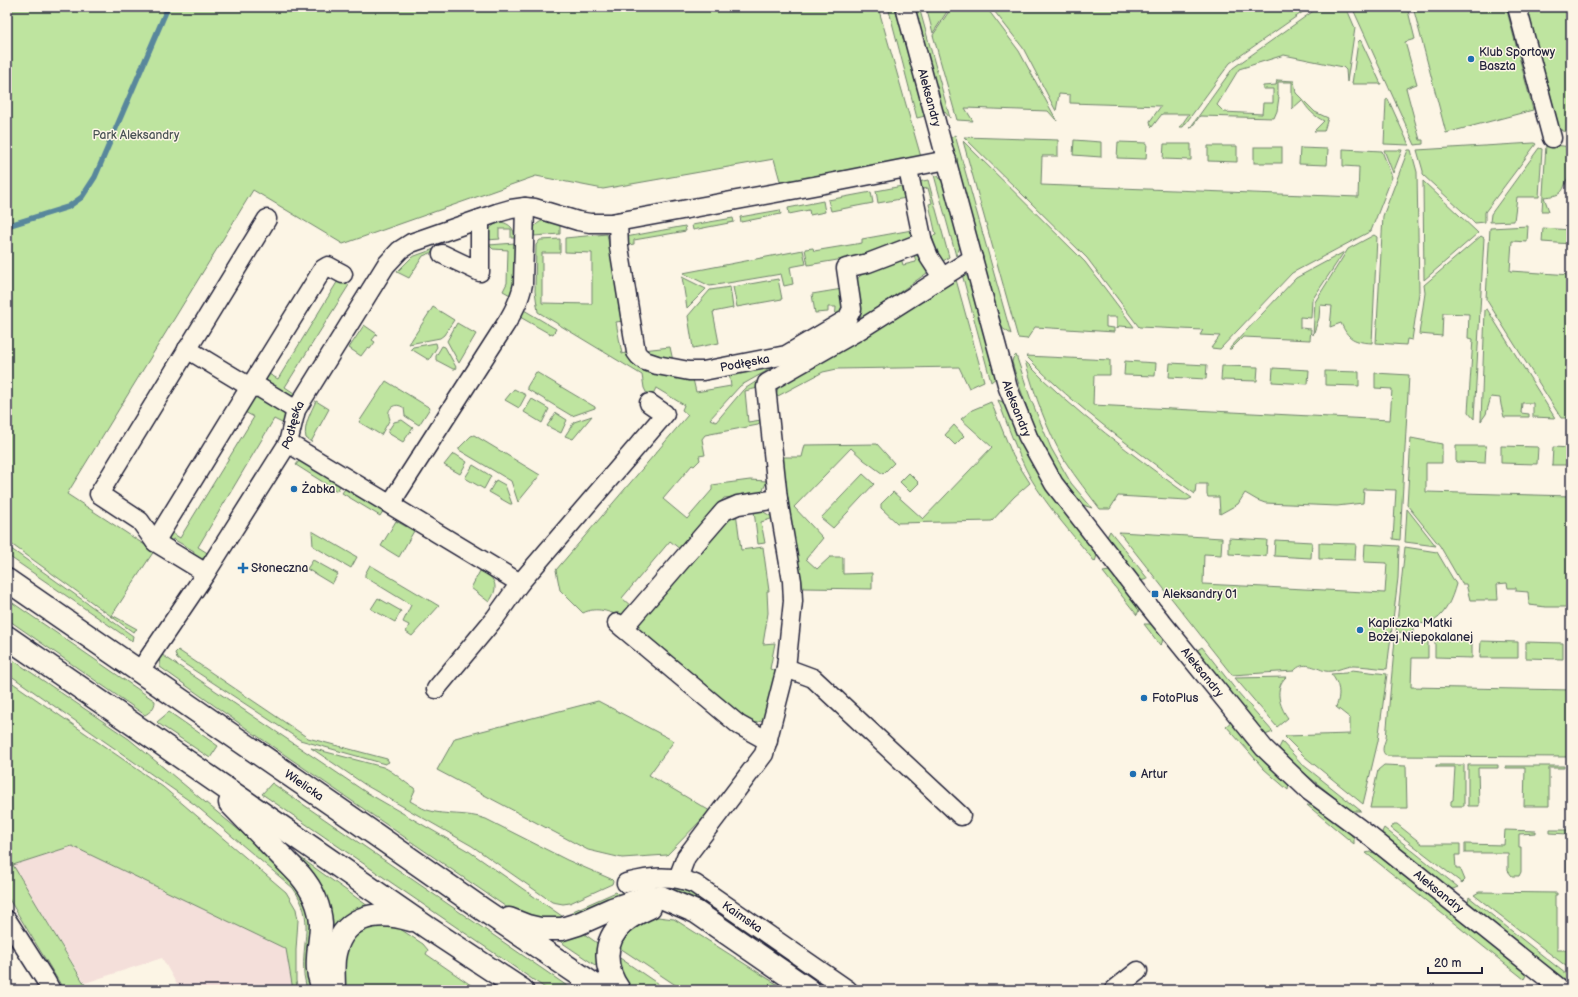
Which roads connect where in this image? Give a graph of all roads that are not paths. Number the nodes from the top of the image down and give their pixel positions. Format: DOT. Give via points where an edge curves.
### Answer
graph roads {
  1 [pos="905,7"];
  2 [pos="1517,7"];
  3 [pos="1552,138"];
  4 [pos="947,160"];
  5 [pos="908,168"];
  6 [pos="525,207"];
  7 [pos="267,219"];
  8 [pos="480,219"];
  9 [pos="618,222"];
  10 [pos="923,242"];
  11 [pos="442,254"];
  12 [pos="973,258"];
  13 [pos="342,274"];
  14 [pos="942,277"];
  15 [pos="187,349"];
  16 [pos="250,387"];
  17 [pos="650,403"];
  18 [pos="296,410"];
  19 [pos="288,443"];
  20 [pos="778,499"];
  21 [pos="393,506"];
  22 [pos="155,542"];
  23 [pos="206,573"];
  24 [pos="7,580"];
  25 [pos="520,583"];
  26 [pos="7,637"];
  27 [pos="786,668"];
  28 [pos="139,672"];
  29 [pos="436,689"];
  30 [pos="768,741"];
  31 [pos="198,769"];
  32 [pos="961,816"];
  33 [pos="678,878"];
  34 [pos="626,883"];
  35 [pos="678,904"];
  36 [pos="482,909"];
  37 [pos="7,920"];
  38 [pos="428,928"];
  39 [pos="1138,970"];
  40 [pos="51,990"];
  41 [pos="326,990"];
  42 [pos="334,990"];
  43 [pos="522,990"];
  44 [pos="602,990"];
  45 [pos="619,990"];
  46 [pos="809,990"];
  47 [pos="848,990"];
  48 [pos="1114,990"];
  49 [pos="1562,990"];
  1 -- 4 [label="street, Aleksandry"];
  2 -- 3 [label="street"];
  4 -- 5 [label="street, Podłęska"];
  4 -- 12 [label="street, Aleksandry"];
  5 -- 9 [label="street, Podłęska"];
  5 -- 10 [label="street"];
  6 -- 8 [label="street, Podłęska"];
  6 -- 9 [label="street, Podłęska" via="590,223"];
  6 -- 21 [label="street" via="523,284 518,303 396,495"];
  7 -- 15 [label="street"];
  8 -- 11 [label="street" via="480,272"];
  8 -- 18 [label="street, Podłęska" via="411,243 392,257"];
  9 -- 10 [label="street, Podłęska" via="618,247 636,352 645,361 657,365 697,372 786,355 847,319 852,309 846,268 868,263"];
  10 -- 14 [label="street"];
  12 -- 14 [label="street"];
  12 -- 49 [label="street, Aleksandry" via="1008,388 1028,437 1054,484 1148,605 1264,748 1309,790"];
  13 -- 16 [label="street" via="328,266 323,269"];
  14 -- 20 [label="street" via="858,331 767,383"];
  15 -- 16 [label="street"];
  15 -- 22 [label="street" via="99,494 140,521"];
  16 -- 18 [label="street" via="260,388"];
  16 -- 22 [label="street"];
  17 -- 25 [label="street" via="665,414"];
  18 -- 19 [label="street, Podłęska"];
  19 -- 21 [label="street"];
  19 -- 23 [label="street, Podłęska"];
  20 -- 27 [label="street" via="792,581"];
  20 -- 30 [label="street" via="738,505 724,511 620,626 739,725"];
  21 -- 25 [label="street"];
  22 -- 23 [label="street"];
  23 -- 28 [label="street, Podłęska"];
  24 -- 28 [label="main road, Wielicka"];
  25 -- 29 [label="street" via="495,618"];
  26 -- 31 [label="main road"];
  27 -- 30 [label="street"];
  27 -- 32 [label="street" via="813,678"];
  28 -- 36 [label="main road, Wielicka"];
  30 -- 33 [label="street" via="764,754 686,857"];
  31 -- 38 [label="main road"];
  31 -- 41 [label="main road" via="308,884 320,916 318,968"];
  33 -- 34 [label="street, Kaimska" via="649,877"];
  33 -- 47 [label="street, Kaimska" via="695,884"];
  35 -- 36 [label="main road" via="661,897 645,898 574,926 555,930 526,926"];
  35 -- 45 [label="main road" via="652,906 632,916 617,929 608,945 606,962"];
  35 -- 46 [label="main road" via="696,912"];
  36 -- 44 [label="main road, Wielicka"];
  37 -- 40 [label="street"];
  38 -- 42 [label="main road" via="417,922 388,915 360,919 346,930 340,939 334,960"];
  38 -- 43 [label="main road"];
  39 -- 48 [label="street"];
}
